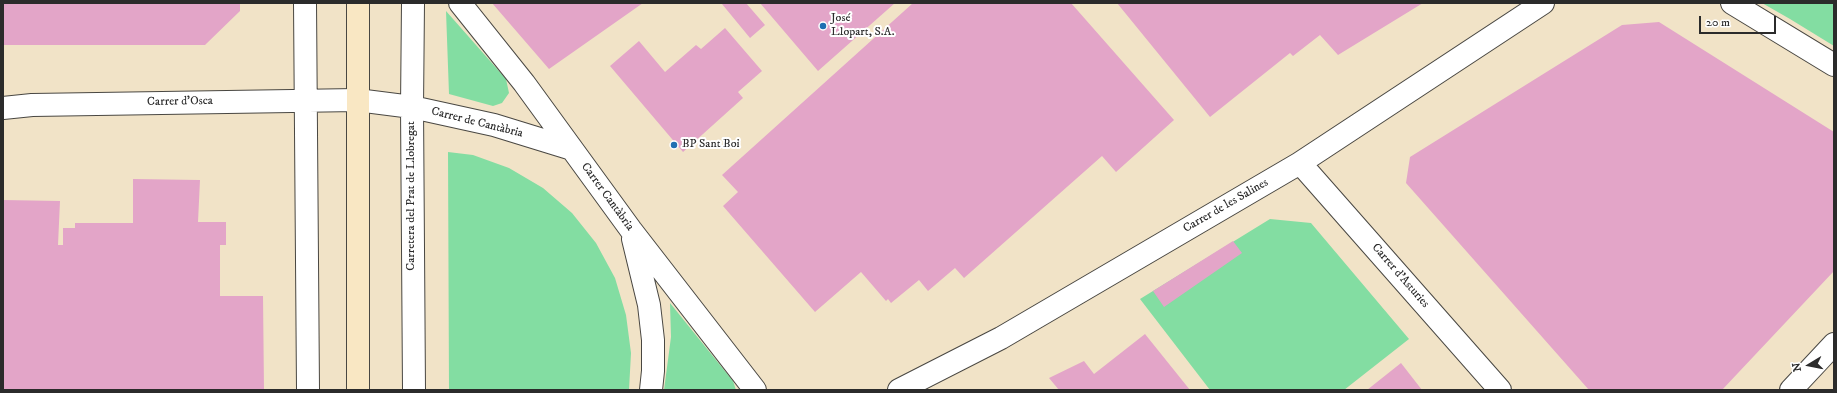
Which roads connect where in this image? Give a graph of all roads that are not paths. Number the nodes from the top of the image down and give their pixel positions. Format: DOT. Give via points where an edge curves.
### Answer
graph roads {
  1 [pos="305,3"];
  2 [pos="358,3"];
  3 [pos="413,3"];
  4 [pos="460,3"];
  5 [pos="1543,3"];
  6 [pos="1732,3"];
  7 [pos="1834,65"];
  8 [pos="306,100"];
  9 [pos="357,100"];
  10 [pos="412,107"];
  11 [pos="3,108"];
  12 [pos="572,149"];
  13 [pos="1300,163"];
  14 [pos="631,230"];
  15 [pos="1834,344"];
  16 [pos="308,390"];
  17 [pos="358,390"];
  18 [pos="414,390"];
  19 [pos="651,390"];
  20 [pos="755,390"];
  21 [pos="899,390"];
  22 [pos="1500,390"];
  23 [pos="1791,390"];
  1 -- 8 [label="street"];
  2 -- 9 [label="street"];
  3 -- 10 [label="street, Carretera del Prat de Llobregat"];
  4 -- 12 [label="street, Carrer Cantàbria" via="524,83"];
  5 -- 13 [label="street, Carrer de les Salines"];
  6 -- 7 [label="street"];
  8 -- 9 [label="street, Carrer d'Osca"];
  8 -- 11 [label="street, Carrer d'Osca" via="32,105"];
  8 -- 16 [label="street"];
  9 -- 10 [label="street, Carrer de Cantàbria"];
  9 -- 17 [label="street"];
  10 -- 12 [label="street, Carrer de Cantàbria" via="494,125"];
  10 -- 18 [label="street, Carretera del Prat de Llobregat"];
  12 -- 14 [label="street, Carrer Cantàbria"];
  13 -- 21 [label="street, Carrer de les Salines" via="1001,338"];
  13 -- 22 [label="street, Carrer d'Asturies"];
  14 -- 19 [label="street" via="649,305 653,348"];
  14 -- 20 [label="street, Carrer Cantàbria"];
  15 -- 23 [label="street"];
}
